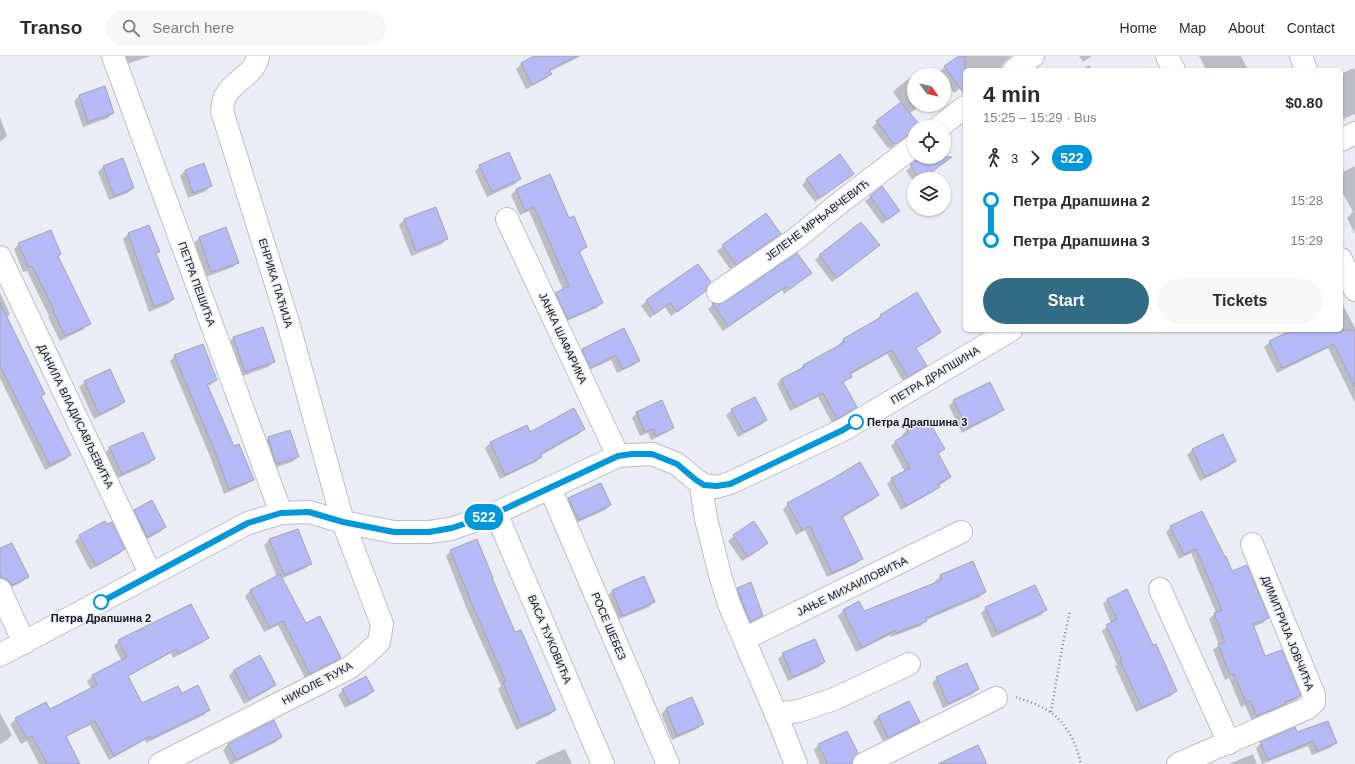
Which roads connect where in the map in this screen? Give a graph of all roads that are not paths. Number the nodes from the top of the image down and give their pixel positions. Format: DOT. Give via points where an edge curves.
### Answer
graph roads {
  1 [pos="113,56"];
  2 [pos="258,56"];
  3 [pos="1033,56"];
  4 [pos="1167,56"];
  5 [pos="1301,56"];
  6 [pos="1017,68"];
  7 [pos="1173,68"];
  8 [pos="1305,68"];
  9 [pos="963,109"];
  10 [pos="948,120"];
  11 [pos="1355,133"];
  12 [pos="1343,139"];
  13 [pos="907,151"];
  14 [pos="507,219"];
  15 [pos="0,257"];
  16 [pos="1343,263"];
  17 [pos="1355,290"];
  18 [pos="718,292"];
  19 [pos="1008,332"];
  20 [pos="618,456"];
  21 [pos="704,485"];
  22 [pos="550,488"];
  23 [pos="281,513"];
  24 [pos="496,513"];
  25 [pos="343,522"];
  26 [pos="961,532"];
  27 [pos="1252,544"];
  28 [pos="152,574"];
  29 [pos="1160,589"];
  30 [pos="0,590"];
  31 [pos="744,639"];
  32 [pos="24,643"];
  33 [pos="0,656"];
  34 [pos="909,664"];
  35 [pos="996,698"];
  36 [pos="776,714"];
  37 [pos="1229,743"];
  38 [pos="160,764"];
  39 [pos="603,764"];
  40 [pos="668,764"];
  41 [pos="796,764"];
  42 [pos="864,764"];
  43 [pos="1178,764"];
  1 -- 23 [label="street, ПЕТРА ПЕШИЋА"];
  2 -- 25 [label="street, ЕНРИКА ПАЋИЈА" via="252,70 225,96 222,111 287,319"];
  3 -- 6 [label="street"];
  4 -- 7 [label="street"];
  5 -- 8 [label="street"];
  9 -- 10 [label="street"];
  11 -- 12 [label="street"];
  13 -- 18 [label="street, ЈЕЛЕНЕ МРЊАВЧЕВИЋ" via="798,238"];
  14 -- 20 [label="street, ЈАНКА ШАФАРИКА"];
  15 -- 28 [label="street, ДАНИЛА ВЛАДИСАВЉЕВИЋА"];
  16 -- 17 [label="street"];
  19 -- 21 [label="street, ПЕТРА ДРАПШИНА" via="843,430 730,484"];
  20 -- 21 [label="street" via="652,454 677,464"];
  20 -- 22 [label="street"];
  21 -- 31 [label="street" via="704,507 718,568 729,604"];
  22 -- 24 [label="street"];
  22 -- 40 [label="street, РОСЕ ШЕБЕЗ"];
  23 -- 25 [label="street" via="309,512"];
  23 -- 28 [label="street" via="248,523"];
  24 -- 25 [label="street" via="452,528 429,532 394,532"];
  24 -- 39 [label="street, ВАСА ЋУКОВИЋА"];
  25 -- 38 [label="street, НИКОЛЕ ЋУКА" via="382,624 379,642 349,668"];
  26 -- 31 [label="street, ЈАЊЕ МИХАИЛОВИЋА"];
  27 -- 37 [label="street, ДИМИТРИЈА ЈОВЧИЋА" via="1314,695 1314,702 1308,708"];
  28 -- 32 [label="street"];
  29 -- 37 [label="street"];
  30 -- 32 [label="street"];
  31 -- 36 [label="street"];
  32 -- 33 [label="street"];
  34 -- 36 [label="street" via="828,701 799,711"];
  35 -- 42 [label="street"];
  36 -- 41 [label="street"];
  37 -- 43 [label="street, ДИМИТРИЈА ЈОВЧИЋА"];
}
